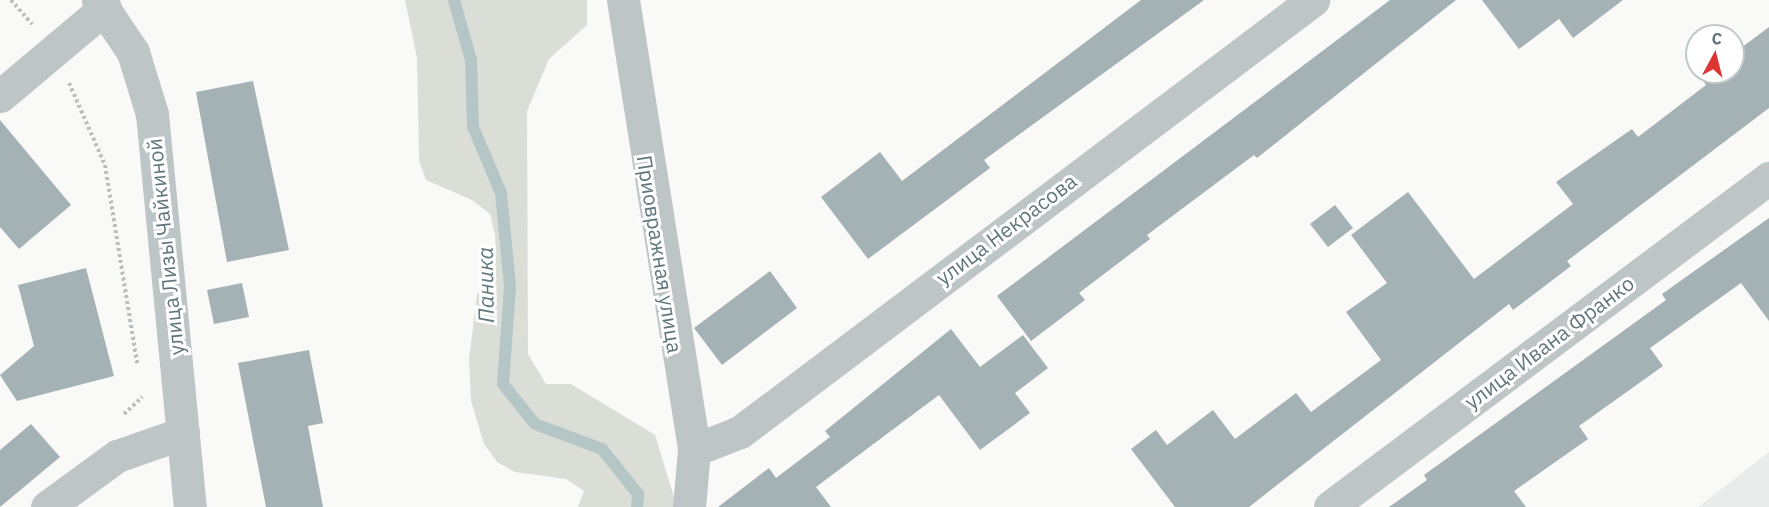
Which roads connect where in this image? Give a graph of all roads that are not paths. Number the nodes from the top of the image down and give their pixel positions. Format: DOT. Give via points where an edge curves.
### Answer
graph roads {
  1 [pos="623,0"];
  2 [pos="1313,0"];
  3 [pos="102,4"];
  4 [pos="0,96"];
  5 [pos="1769,178"];
  6 [pos="183,433"];
  7 [pos="694,450"];
  8 [pos="47,507"];
  9 [pos="190,507"];
  10 [pos="689,507"];
  11 [pos="1329,507"];
  1 -- 7 [label="street, Приовражная улица"];
  2 -- 7 [label="street, улица Некрасова" via="740,432"];
  3 -- 4 [label="street" via="55,51"];
  3 -- 6 [label="street, улица Лизы Чайкиной" via="133,52 152,114"];
  5 -- 11 [label="street, улица Ивана Франко"];
  6 -- 8 [label="street" via="117,456"];
  6 -- 9 [label="street, улица Лизы Чайкиной"];
  7 -- 10 [label="street, Приовражная улица"];
}
